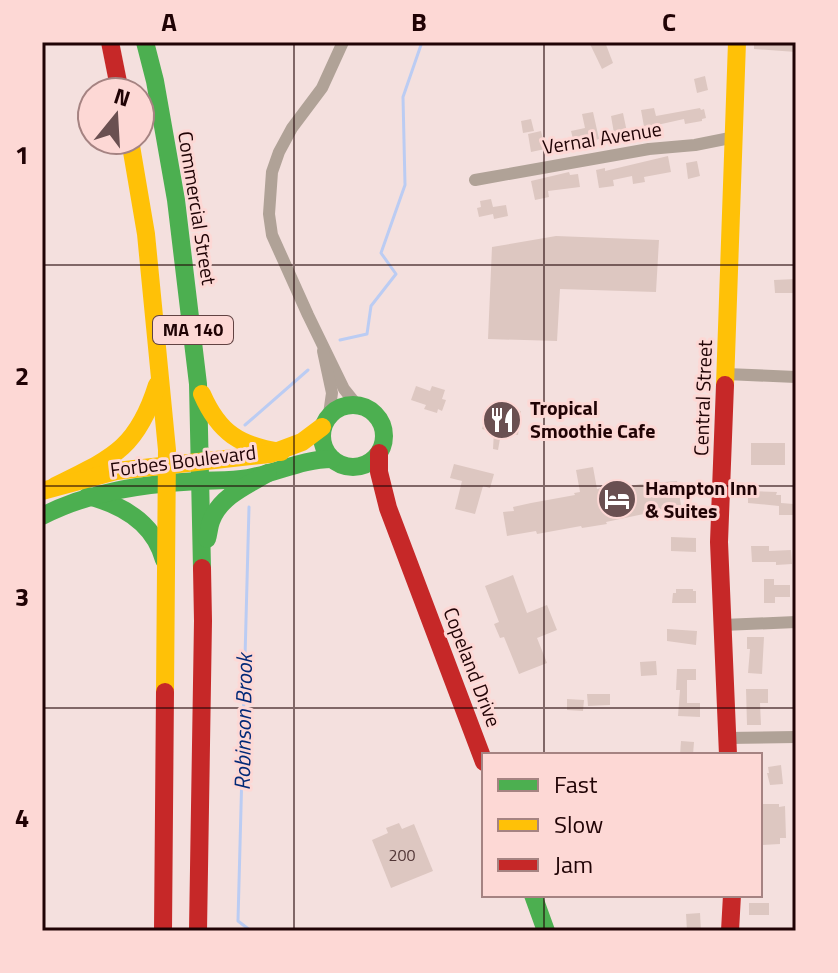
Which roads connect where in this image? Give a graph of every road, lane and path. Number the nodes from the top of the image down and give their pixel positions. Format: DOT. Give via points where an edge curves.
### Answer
graph roads {
  1 [pos="110,42"];
  2 [pos="145,42"];
  3 [pos="343,42"];
  4 [pos="737,42"];
  5 [pos="117,76"];
  6 [pos="735,137"];
  7 [pos="133,156"];
  8 [pos="475,180"];
  9 [pos="322,344"];
  10 [pos="726,374"];
  11 [pos="160,375"];
  12 [pos="796,377"];
  13 [pos="198,384"];
  14 [pos="356,404"];
  15 [pos="326,421"];
  16 [pos="281,452"];
  17 [pos="379,453"];
  18 [pos="332,459"];
  19 [pos="351,467"];
  20 [pos="201,472"];
  21 [pos="268,473"];
  22 [pos="167,474"];
  23 [pos="48,488"];
  24 [pos="88,496"];
  25 [pos="388,508"];
  26 [pos="42,516"];
  27 [pos="203,553"];
  28 [pos="166,577"];
  29 [pos="796,622"];
  30 [pos="723,625"];
  31 [pos="796,737"];
  32 [pos="727,747"];
  33 [pos="482,757"];
  34 [pos="534,897"];
  35 [pos="732,897"];
  36 [pos="163,931"];
  37 [pos="198,931"];
  38 [pos="546,931"];
  39 [pos="730,931"];
  1 -- 5 [label="main road"];
  2 -- 13 [label="main road, Commercial Street / MA 140" via="176,200"];
  3 -- 9 [label="street" via="322,88 279,152 269,194 272,235"];
  4 -- 6 [label="main road, Central Street"];
  6 -- 8 [label="street, Vernal Avenue"];
  6 -- 10 [label="main road, Central Street"];
  7 -- 11 [label="main road, MA 140"];
  9 -- 14 [label="street"];
  9 -- 15 [label="street" via="332,393"];
  10 -- 12 [label="street"];
  10 -- 30 [label="main road, Central Street" via="719,542"];
  11 -- 22 [label="main road, MA 140"];
  11 -- 23 [label="main road" via="136,436 117,453"];
  13 -- 16 [label="main road" via="208,411 224,430 246,445"];
  13 -- 20 [label="main road, Commercial Street / MA 140"];
  14 -- 15 [label="main road" via="341,406"];
  14 -- 17 [label="main road" via="380,419 384,433"];
  15 -- 16 [label="main road, Forbes Boulevard" via="314,435"];
  15 -- 18 [label="main road" via="322,441"];
  16 -- 20 [label="main road, Forbes Boulevard"];
  17 -- 19 [label="main road" via="364,465"];
  17 -- 25 [label="main road"];
  18 -- 19 [label="main road"];
  18 -- 21 [label="main road, Forbes Boulevard" via="306,460"];
  19 -- 25 [label="main road"];
  20 -- 21 [label="main road, Forbes Boulevard" via="246,478"];
  20 -- 22 [label="main road, Forbes Boulevard"];
  20 -- 27 [label="main road, Commercial Street / MA 140"];
  21 -- 27 [label="main road" via="219,508"];
  22 -- 23 [label="main road, Forbes Boulevard" via="116,471"];
  22 -- 24 [label="main road, Forbes Boulevard"];
  22 -- 28 [label="main road, MA 140"];
  24 -- 26 [label="main road, Forbes Boulevard"];
  24 -- 28 [label="main road" via="117,504 139,519 162,551"];
  25 -- 33 [label="main road, Copeland Drive"];
  27 -- 37 [label="main road, Commercial Street / MA 140"];
  28 -- 36 [label="main road, MA 140"];
  29 -- 30 [label="street"];
  30 -- 32 [label="main road, Central Street"];
  31 -- 32 [label="street"];
  34 -- 38 [label="main road"];
  35 -- 39 [label="main road"];
}
